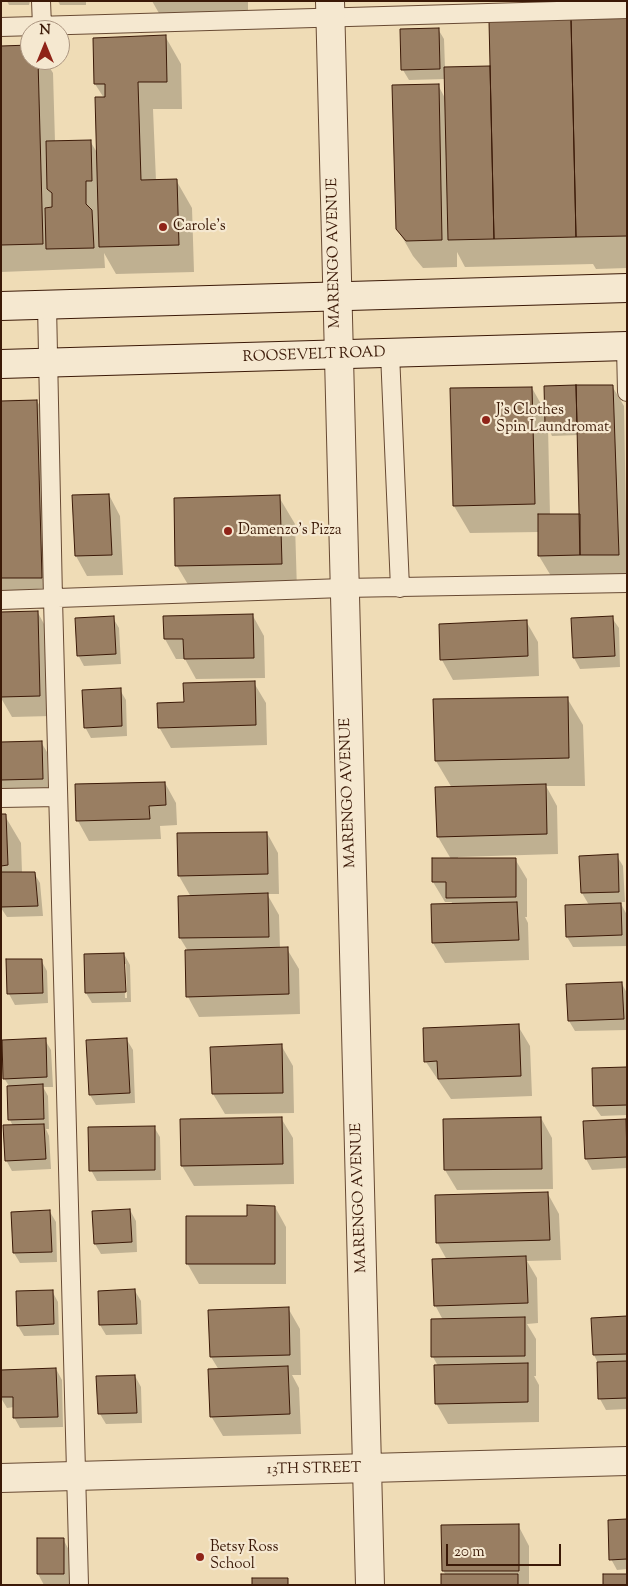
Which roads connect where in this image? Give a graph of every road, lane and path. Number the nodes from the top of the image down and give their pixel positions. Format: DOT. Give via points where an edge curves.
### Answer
graph roads {
  1 [pos="41,1"];
  2 [pos="620,6"];
  3 [pos="330,9"];
  4 [pos="42,20"];
  5 [pos="70,24"];
  6 [pos="1,27"];
  7 [pos="20,27"];
  8 [pos="627,288"];
  9 [pos="336,296"];
  10 [pos="47,305"];
  11 [pos="1,306"];
  12 [pos="626,346"];
  13 [pos="390,354"];
  14 [pos="337,355"];
  15 [pos="48,363"];
  16 [pos="1,364"];
  17 [pos="627,392"];
  18 [pos="627,583"];
  19 [pos="343,588"];
  20 [pos="400,588"];
  21 [pos="53,598"];
  22 [pos="1,600"];
  23 [pos="58,796"];
  24 [pos="1,798"];
  25 [pos="627,1461"];
  26 [pos="367,1469"];
  27 [pos="76,1476"];
  28 [pos="1,1478"];
  29 [pos="79,1585"];
  30 [pos="370,1585"];
  1 -- 4 [label="lane"];
  2 -- 3 [label="lane"];
  3 -- 5 [label="lane"];
  3 -- 9 [label="street, MARENGO AVENUE"];
  6 -- 7 [label="lane"];
  8 -- 9 [label="street"];
  9 -- 10 [label="street"];
  9 -- 14 [label="street, MARENGO AVENUE"];
  10 -- 11 [label="street"];
  10 -- 15 [label="lane"];
  12 -- 13 [label="street, ROOSEVELT ROAD"];
  12 -- 17 [label="lane"];
  13 -- 14 [label="street, ROOSEVELT ROAD"];
  13 -- 20 [label="lane"];
  14 -- 15 [label="street, ROOSEVELT ROAD"];
  14 -- 19 [label="street, MARENGO AVENUE"];
  15 -- 16 [label="street, ROOSEVELT ROAD"];
  15 -- 21 [label="lane"];
  18 -- 20 [label="lane"];
  19 -- 20 [label="lane"];
  19 -- 21 [label="lane"];
  19 -- 26 [label="street, MARENGO AVENUE"];
  21 -- 22 [label="lane"];
  21 -- 23 [label="lane"];
  23 -- 24 [label="lane"];
  23 -- 27 [label="lane"];
  25 -- 26 [label="street, 13TH STREET"];
  26 -- 27 [label="street, 13TH STREET"];
  26 -- 30 [label="street, MARENGO AVENUE"];
  27 -- 28 [label="street, 13TH STREET"];
  27 -- 29 [label="lane"];
}
